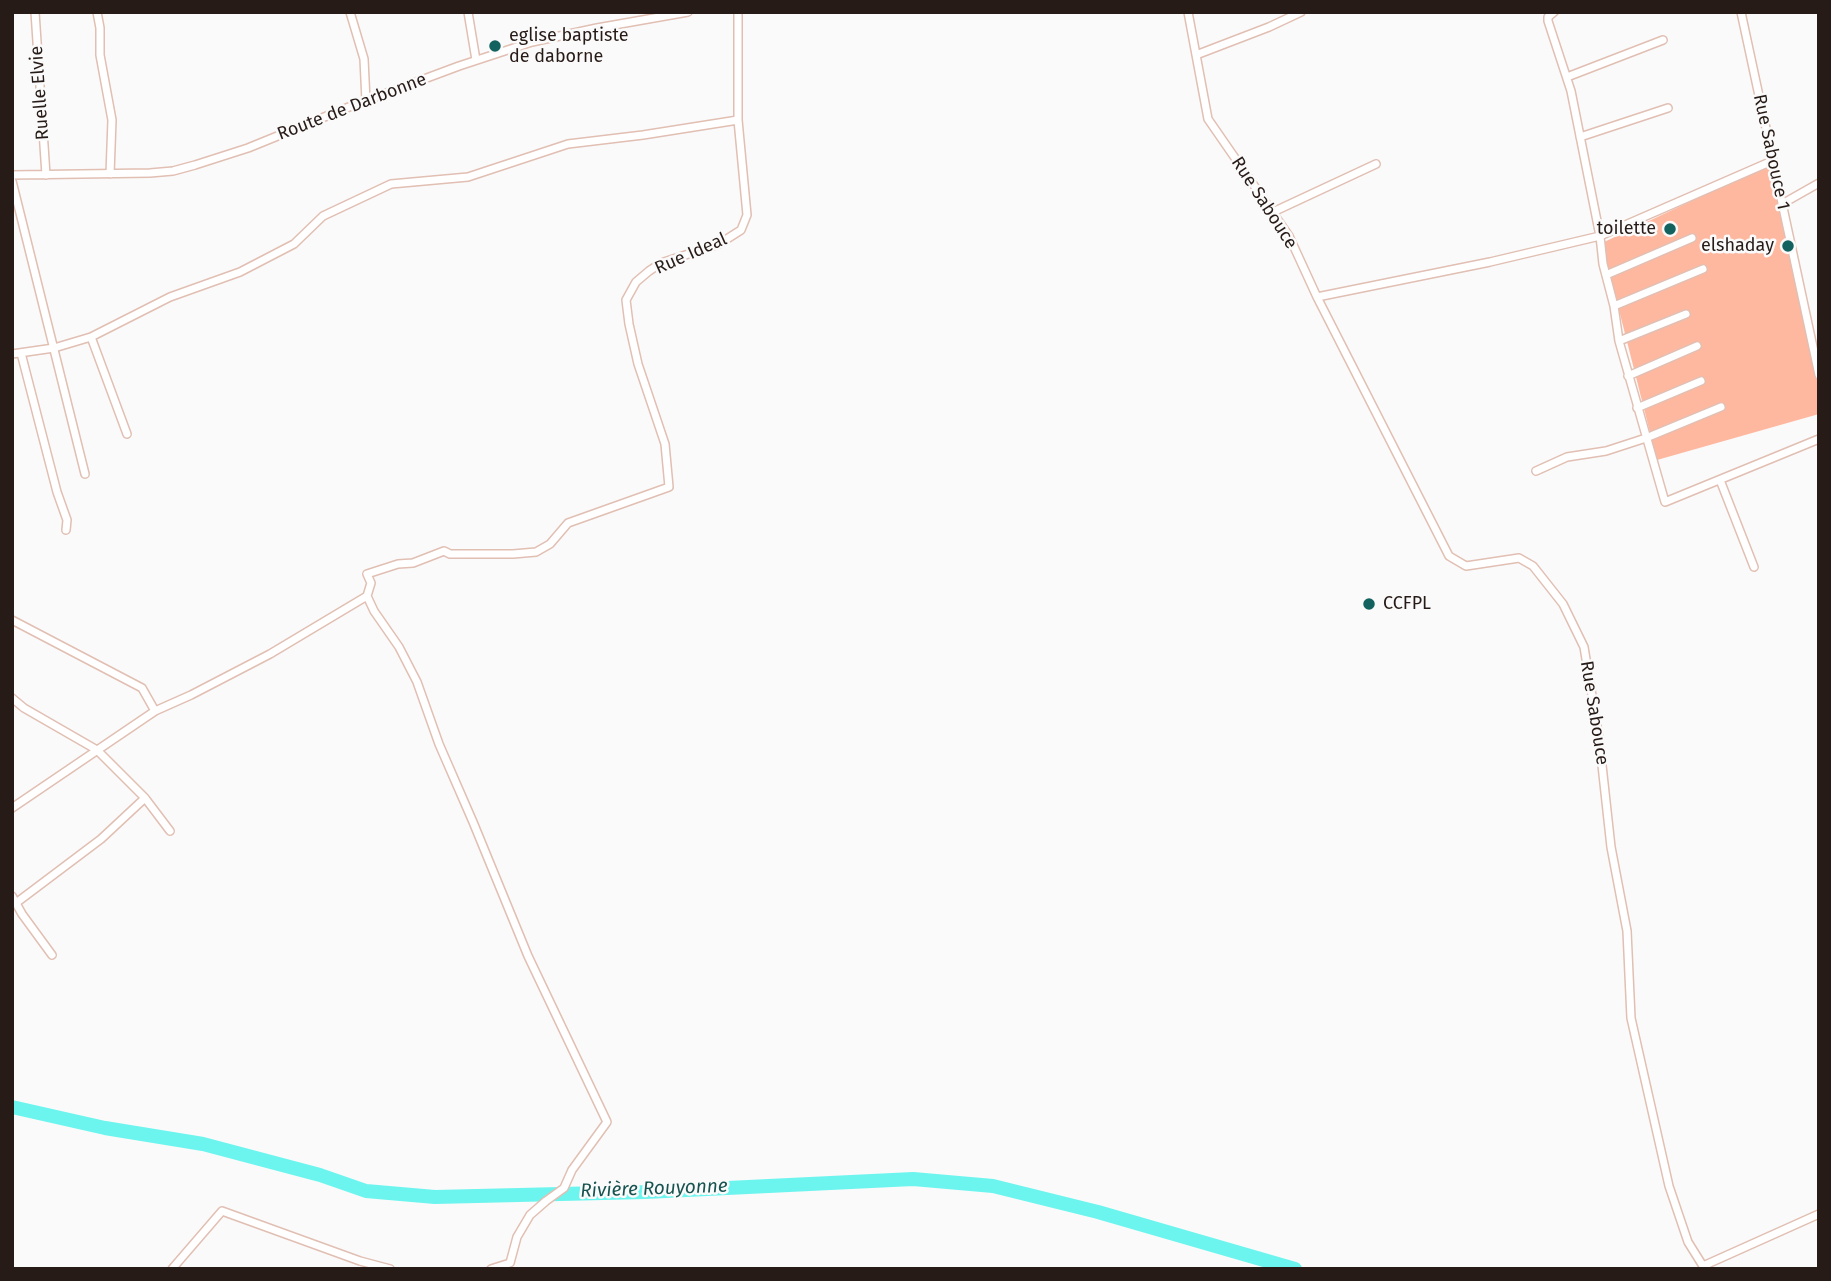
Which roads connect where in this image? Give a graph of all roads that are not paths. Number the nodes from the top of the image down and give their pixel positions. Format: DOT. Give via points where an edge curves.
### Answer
graph roads {
  1 [pos="35,12"];
  2 [pos="97,12"];
  3 [pos="350,12"];
  4 [pos="468,12"];
  5 [pos="688,12"];
  6 [pos="738,12"];
  7 [pos="1188,12"];
  8 [pos="1301,12"];
  9 [pos="1741,12"];
  10 [pos="1550,14"];
  11 [pos="1663,40"];
  12 [pos="1195,55"];
  13 [pos="476,60"];
  14 [pos="1567,76"];
  15 [pos="366,101"];
  16 [pos="1668,108"];
  17 [pos="738,120"];
  18 [pos="1580,137"];
  19 [pos="1772,160"];
  20 [pos="1376,164"];
  21 [pos="46,174"];
  22 [pos="110,174"];
  23 [pos="12,175"];
  24 [pos="12,181"];
  25 [pos="1819,183"];
  26 [pos="1782,204"];
  27 [pos="1273,212"];
  28 [pos="1600,236"];
  29 [pos="1692,238"];
  30 [pos="1703,269"];
  31 [pos="1605,275"];
  32 [pos="1317,297"];
  33 [pos="1614,306"];
  34 [pos="1686,314"];
  35 [pos="91,337"];
  36 [pos="1619,341"];
  37 [pos="1697,346"];
  38 [pos="54,348"];
  39 [pos="17,353"];
  40 [pos="1819,375"];
  41 [pos="1628,376"];
  42 [pos="1701,381"];
  43 [pos="1721,407"];
  44 [pos="1637,408"];
  45 [pos="127,434"];
  46 [pos="1646,438"];
  47 [pos="1819,439"];
  48 [pos="1536,471"];
  49 [pos="85,474"];
  50 [pos="1720,480"];
  51 [pos="66,530"];
  52 [pos="1754,568"];
  53 [pos="367,596"];
  54 [pos="12,620"];
  55 [pos="12,698"];
  56 [pos="155,711"];
  57 [pos="97,750"];
  58 [pos="145,798"];
  59 [pos="12,808"];
  60 [pos="170,831"];
  61 [pos="14,899"];
  62 [pos="52,955"];
  63 [pos="1819,1214"];
  64 [pos="172,1269"];
  65 [pos="390,1269"];
  66 [pos="491,1269"];
  1 -- 21 [label="street, Ruelle Elvie"];
  2 -- 22 [label="street" via="112,120"];
  3 -- 15 [label="street" via="364,58"];
  4 -- 13 [label="street"];
  5 -- 13 [label="street, Route de Darbonne" via="532,42"];
  6 -- 17 [label="street, Rue Ideal"];
  7 -- 12 [label="street, Rue Sabouce"];
  8 -- 12 [label="street"];
  9 -- 19 [label="street, Rue Sabouce 1"];
  10 -- 14 [label="street" via="1548,21"];
  11 -- 14 [label="street"];
  12 -- 27 [label="street, Rue Sabouce" via="1208,119"];
  13 -- 15 [label="street, Route de Darbonne"];
  14 -- 18 [label="street"];
  15 -- 22 [label="street, Route de Darbonne" via="217,159 173,171"];
  16 -- 18 [label="street"];
  17 -- 35 [label="street" via="568,144 468,177 391,184 323,216 294,244 240,272 170,298"];
  17 -- 53 [label="street, Rue Ideal" via="747,215 741,230 719,244 661,263 636,282 626,300 638,365 665,444 669,487 568,523 536,552 444,551 398,564 368,575"];
  18 -- 28 [label="street"];
  19 -- 26 [label="street, Rue Sabouce 1"];
  19 -- 28 [label="street"];
  20 -- 27 [label="street"];
  21 -- 22 [label="street, Route de Darbonne"];
  21 -- 23 [label="street, Route de Darbonne"];
  24 -- 38 [label="street"];
  25 -- 26 [label="street"];
  26 -- 40 [label="street, Rue Sabouce 1"];
  27 -- 32 [label="street, Rue Sabouce"];
  28 -- 31 [label="street"];
  28 -- 32 [label="street"];
  29 -- 31 [label="street"];
  30 -- 33 [label="street"];
  31 -- 33 [label="street"];
  32 -- 63 [label="street, Rue Sabouce" via="1449,556 1466,566 1519,558 1533,566 1563,604 1584,647 1627,931 1631,1018 1668,1186 1688,1242 1703,1266"];
  33 -- 36 [label="street"];
  34 -- 36 [label="street"];
  35 -- 38 [label="street"];
  35 -- 45 [label="street"];
  36 -- 41 [label="street"];
  37 -- 41 [label="street"];
  38 -- 39 [label="street"];
  38 -- 49 [label="street"];
  39 -- 51 [label="street" via="67,520"];
  41 -- 44 [label="street"];
  42 -- 44 [label="street"];
  43 -- 46 [label="street"];
  44 -- 46 [label="street"];
  46 -- 48 [label="street" via="1567,457"];
  46 -- 50 [label="street" via="1665,502"];
  47 -- 50 [label="street"];
  50 -- 52 [label="street"];
  53 -- 56 [label="street" via="270,654"];
  53 -- 66 [label="street" via="417,682 528,956 607,1122 564,1188 530,1215 517,1237 510,1263"];
  54 -- 56 [label="street" via="142,688"];
  55 -- 57 [label="street"];
  56 -- 57 [label="street"];
  57 -- 58 [label="street"];
  57 -- 59 [label="street"];
  58 -- 60 [label="street"];
  58 -- 61 [label="street" via="101,839"];
  61 -- 62 [label="street"];
  64 -- 65 [label="street" via="222,1211"];
}
